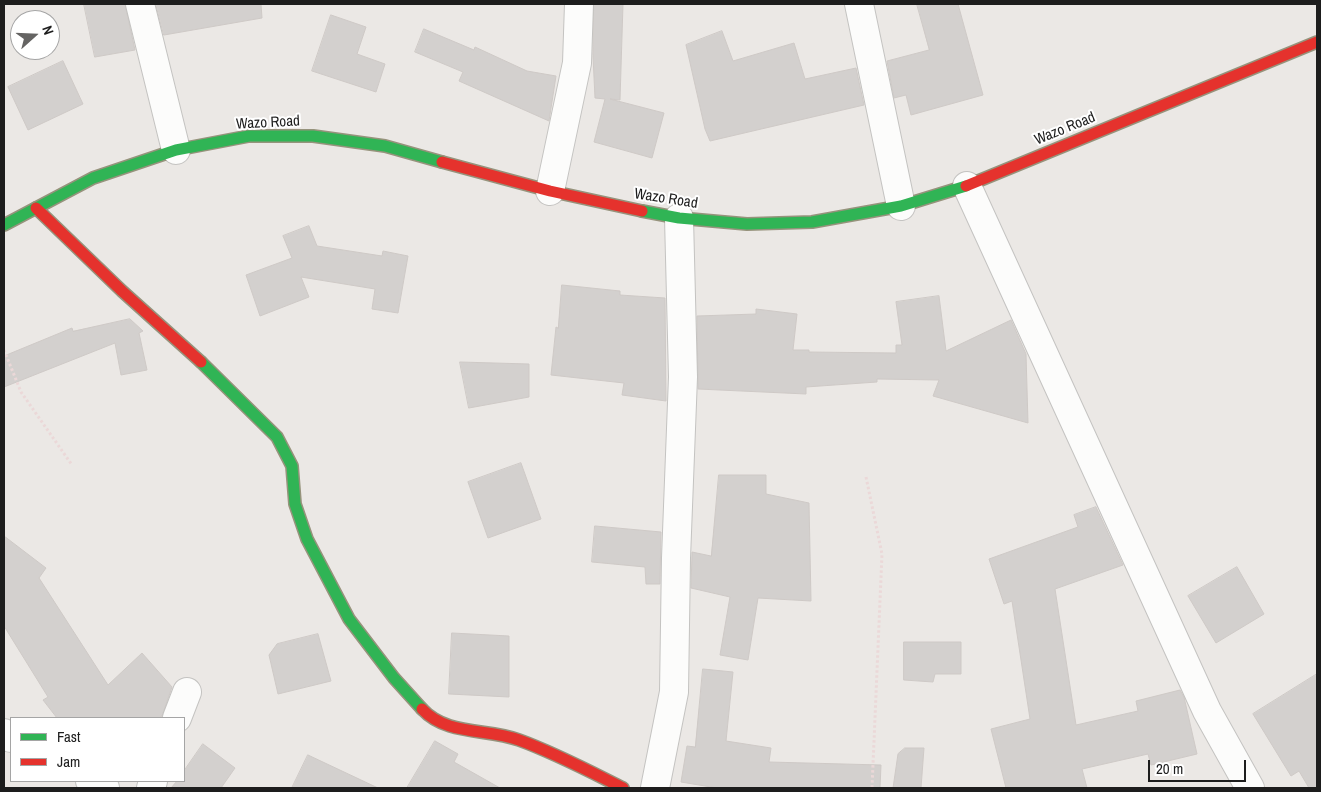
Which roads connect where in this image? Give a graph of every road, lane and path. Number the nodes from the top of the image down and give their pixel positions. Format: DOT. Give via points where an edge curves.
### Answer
graph roads {
  1 [pos="140,4"];
  2 [pos="579,4"];
  3 [pos="859,4"];
  4 [pos="1317,42"];
  5 [pos="176,150"];
  6 [pos="967,186"];
  7 [pos="550,191"];
  8 [pos="901,206"];
  9 [pos="36,208"];
  10 [pos="679,218"];
  11 [pos="4,225"];
  12 [pos="4,350"];
  13 [pos="72,465"];
  14 [pos="866,477"];
  15 [pos="187,692"];
  16 [pos="177,717"];
  17 [pos="92,782"];
  18 [pos="105,788"];
  19 [pos="623,788"];
  20 [pos="655,788"];
  21 [pos="872,788"];
  22 [pos="1250,788"];
  1 -- 5 [label="street"];
  2 -- 7 [label="street" via="577,63"];
  3 -- 8 [label="street"];
  4 -- 6 [label="main road, Wazo Road"];
  5 -- 7 [label="main road, Wazo Road" via="249,136 313,136 385,146"];
  5 -- 9 [label="main road, Wazo Road" via="93,178"];
  6 -- 8 [label="main road, Wazo Road"];
  6 -- 22 [label="street" via="1207,711"];
  7 -- 10 [label="main road, Wazo Road"];
  8 -- 10 [label="main road, Wazo Road" via="812,222 747,224"];
  9 -- 11 [label="main road, Wazo Road"];
  9 -- 19 [label="main road" via="278,438 292,466 295,504 306,539 349,619 426,714 455,728 516,739"];
  10 -- 20 [label="street" via="683,378 674,692"];
  12 -- 13 [label="path" via="21,392"];
  14 -- 21 [label="path" via="882,554"];
  15 -- 16 [label="street"];
  17 -- 18 [label="street"];
}
